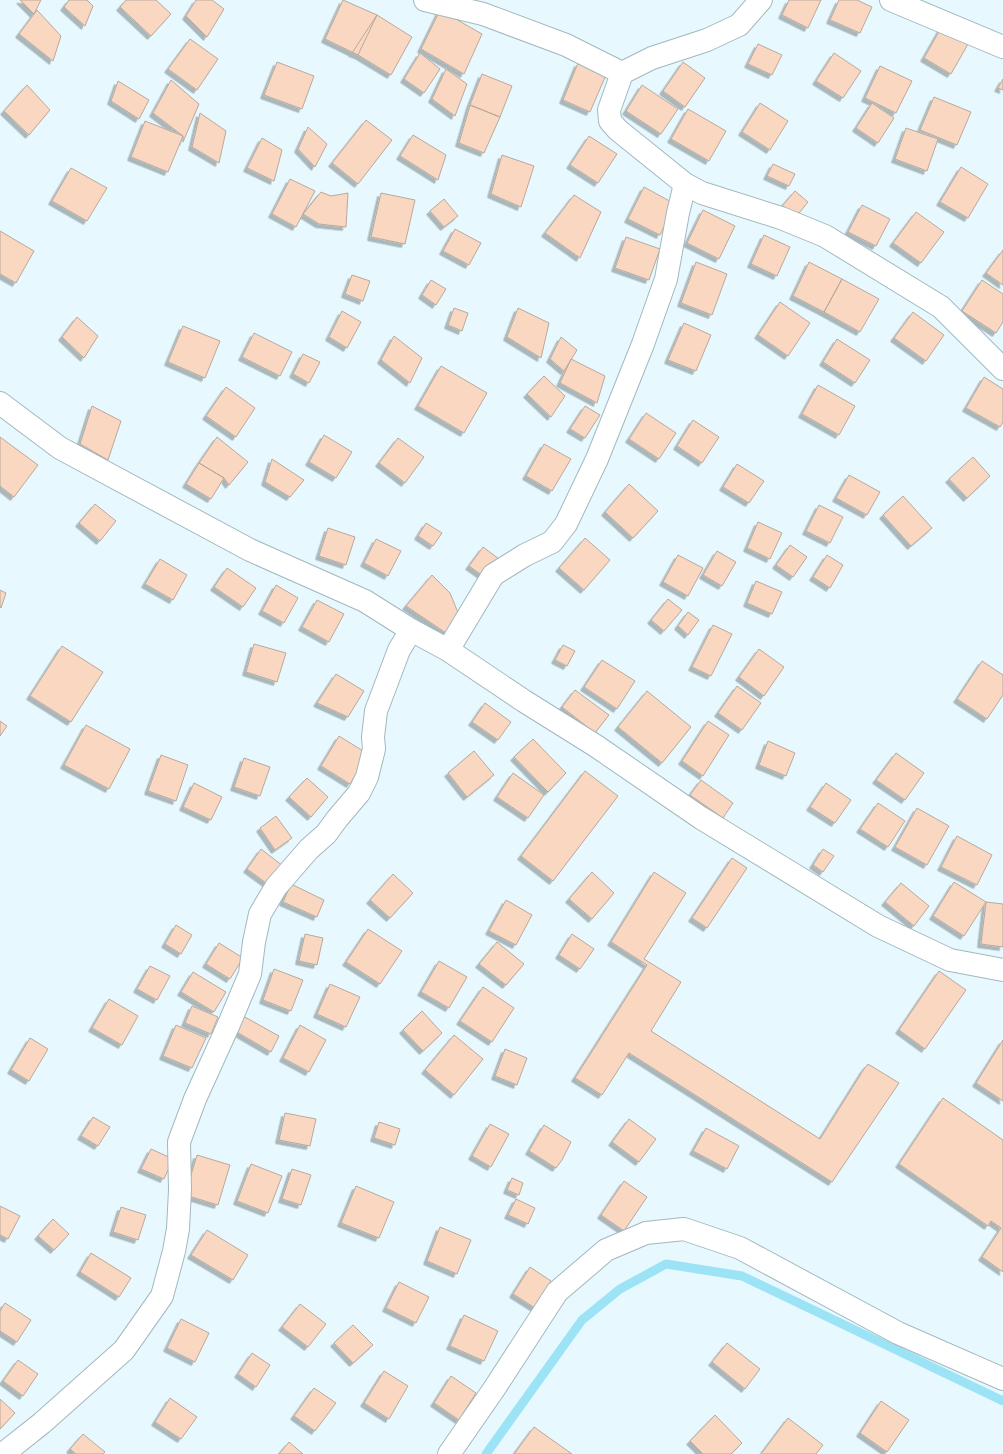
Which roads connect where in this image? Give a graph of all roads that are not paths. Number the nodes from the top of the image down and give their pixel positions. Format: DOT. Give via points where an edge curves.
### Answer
graph roads {
  1 [pos="425,0"];
  2 [pos="762,0"];
  3 [pos="891,0"];
  4 [pos="1003,47"];
  5 [pos="622,73"];
  6 [pos="685,184"];
  7 [pos="1003,369"];
  8 [pos="0,403"];
  9 [pos="411,630"];
  10 [pos="448,650"];
  11 [pos="1003,970"];
  12 [pos="1003,1379"];
  13 [pos="3,1454"];
  14 [pos="450,1454"];
  1 -- 5 [label="street" via="483,14 566,45"];
  2 -- 5 [label="street" via="739,25 707,40 652,58"];
  3 -- 4 [label="street"];
  5 -- 6 [label="street" via="609,110 610,121"];
  6 -- 7 [label="street" via="702,193 781,218 825,236 941,307"];
  6 -- 10 [label="street" via="666,279 597,459 566,524 552,542 493,575"];
  8 -- 9 [label="street" via="60,448 250,550 365,601"];
  9 -- 10 [label="street"];
  9 -- 13 [label="street" via="399,650 376,711 374,750 367,777 359,793 326,834 309,849 276,887 260,914 250,974 195,1099 179,1142 178,1229 162,1296 124,1350"];
  10 -- 11 [label="street" via="701,818 878,926 950,960"];
  12 -- 14 [label="street" via="898,1333 740,1248 684,1229 646,1233 606,1250 557,1292"];
}
